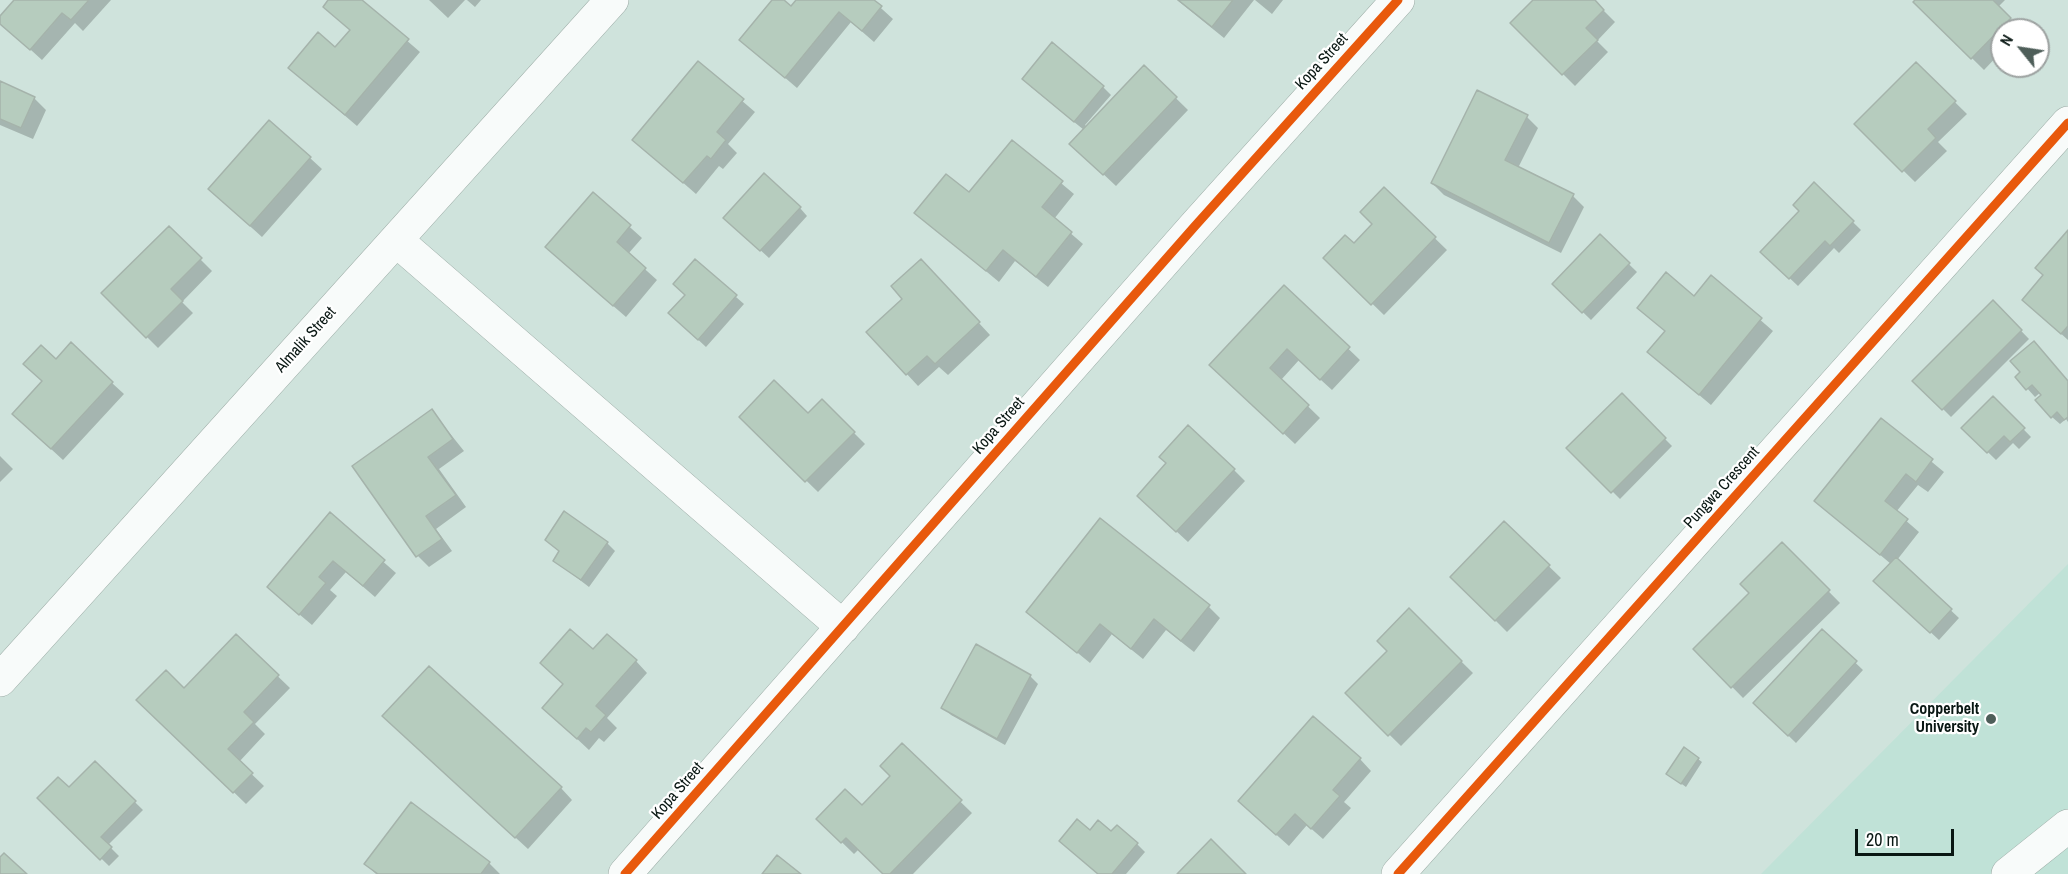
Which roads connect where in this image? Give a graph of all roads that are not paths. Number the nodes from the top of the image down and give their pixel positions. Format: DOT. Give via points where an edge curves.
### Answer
graph roads {
  1 [pos="612,0"];
  2 [pos="1398,0"];
  3 [pos="2068,123"];
  4 [pos="396,240"];
  5 [pos="843,627"];
  6 [pos="0,680"];
  7 [pos="2068,826"];
  8 [pos="626,874"];
  9 [pos="1398,874"];
  10 [pos="2008,874"];
  1 -- 4 [label="street, Almalik Street"];
  2 -- 5 [label="street, Kopa Street"];
  3 -- 9 [label="street, Pungwa Crescent"];
  4 -- 5 [label="street"];
  4 -- 6 [label="street, Almalik Street"];
  5 -- 8 [label="street, Kopa Street"];
  7 -- 10 [label="street"];
}
